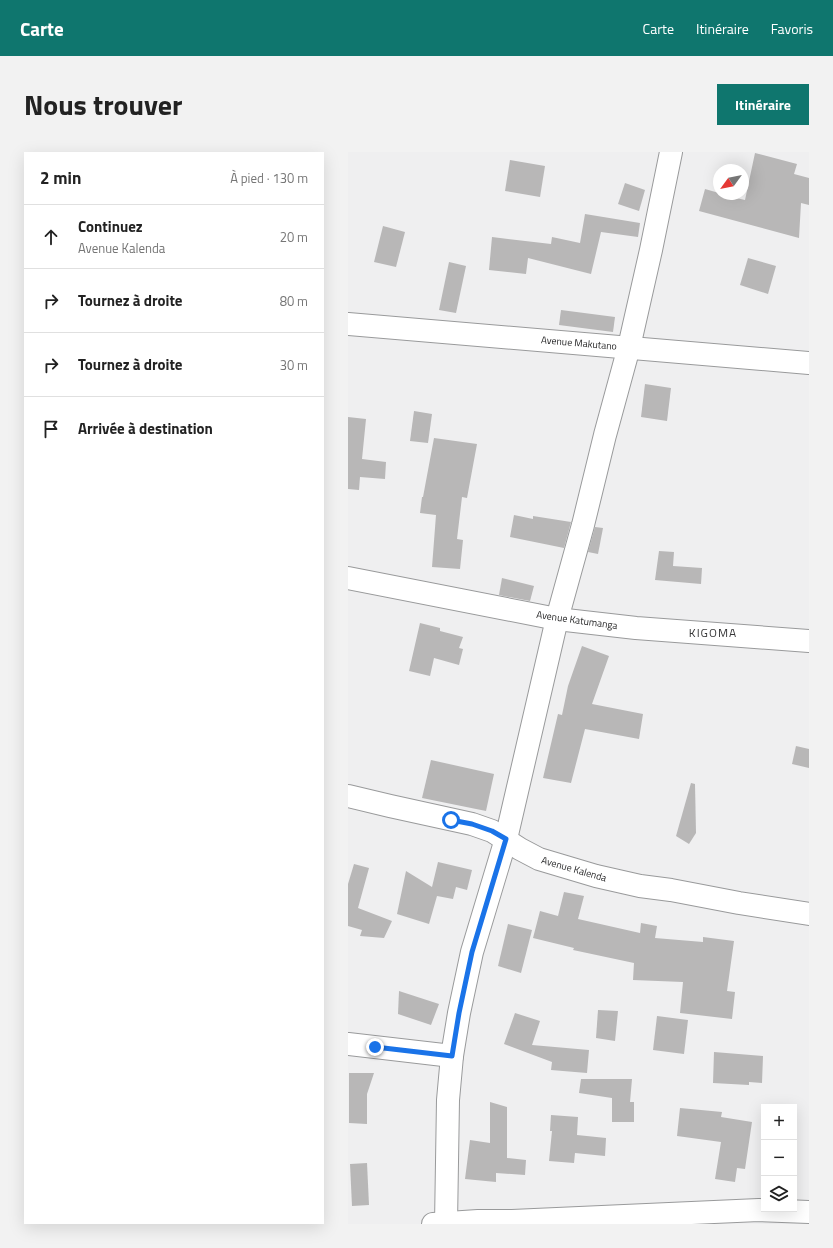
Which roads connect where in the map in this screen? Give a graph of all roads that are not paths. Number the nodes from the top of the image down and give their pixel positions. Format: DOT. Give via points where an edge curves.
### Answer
graph roads {
  1 [pos="671,152"];
  2 [pos="348,324"];
  3 [pos="629,347"];
  4 [pos="809,363"];
  5 [pos="348,578"];
  6 [pos="557,619"];
  7 [pos="809,641"];
  8 [pos="348,796"];
  9 [pos="506,839"];
  10 [pos="809,914"];
  11 [pos="348,1044"];
  12 [pos="452,1056"];
  13 [pos="809,1212"];
  14 [pos="442,1224"];
  1 -- 3 [label="street"];
  2 -- 3 [label="street, Avenue Makutano"];
  3 -- 4 [label="street, Avenue Makutano"];
  3 -- 6 [label="street"];
  5 -- 6 [label="street, Avenue Katumanga"];
  6 -- 7 [label="street, Avenue Katumanga" via="636,628"];
  6 -- 9 [label="street"];
  8 -- 9 [label="street, Avenue Kalenda" via="472,824"];
  9 -- 10 [label="street, Avenue Kalenda" via="539,859 596,876 640,886"];
  9 -- 12 [label="street" via="472,952"];
  11 -- 12 [label="street"];
  12 -- 14 [label="street"];
  13 -- 14 [label="street" via="751,1211"];
}
